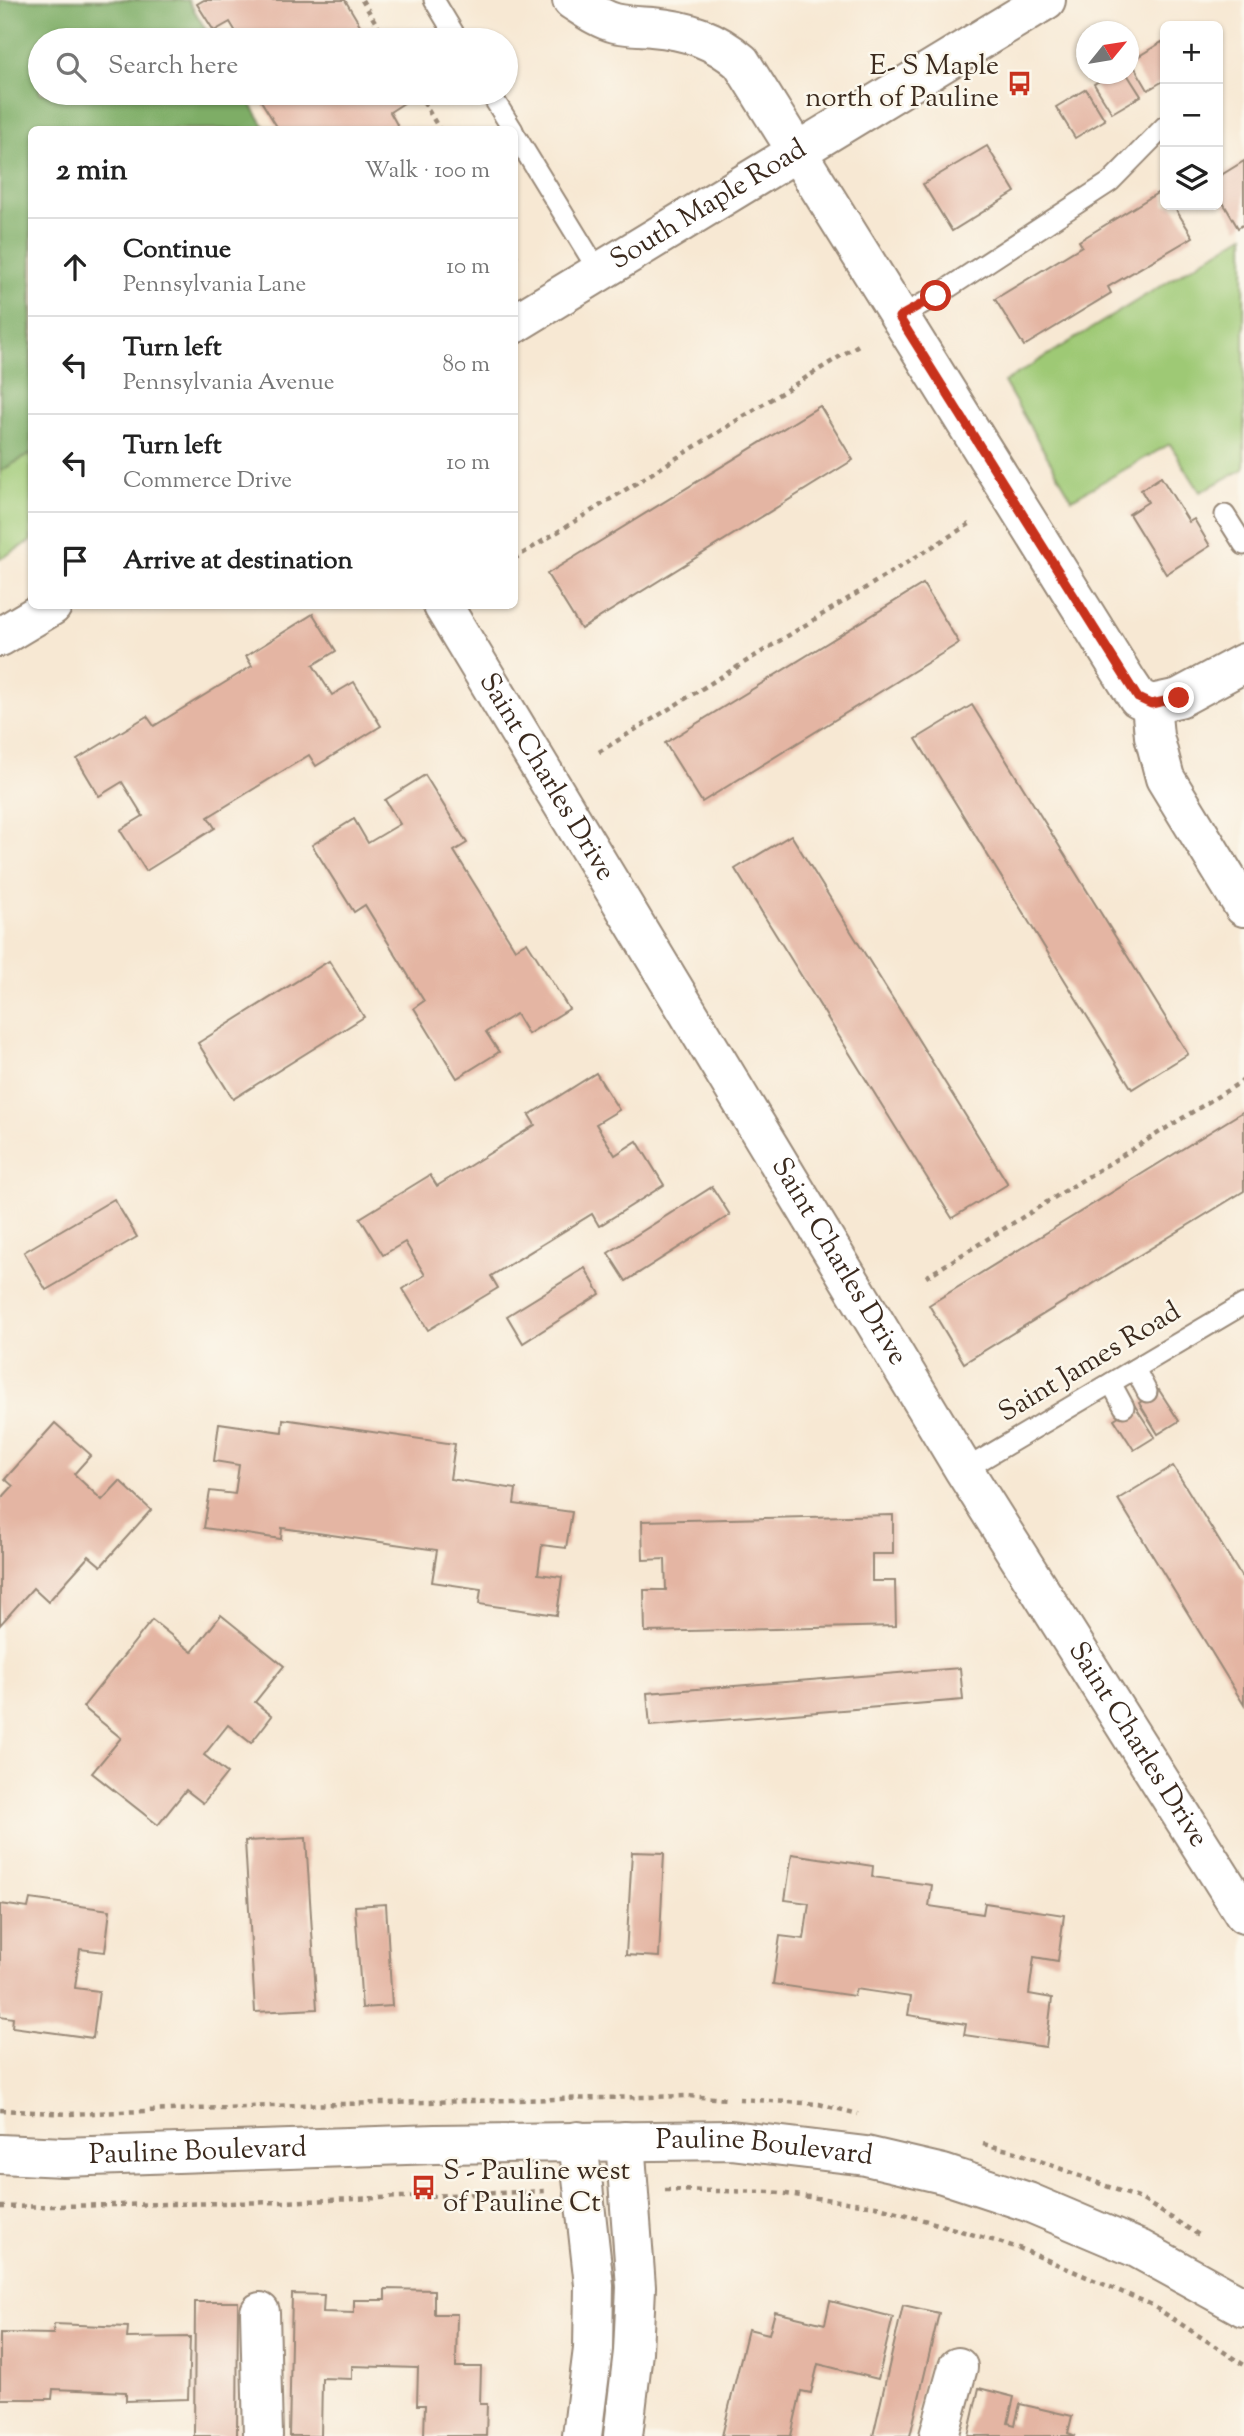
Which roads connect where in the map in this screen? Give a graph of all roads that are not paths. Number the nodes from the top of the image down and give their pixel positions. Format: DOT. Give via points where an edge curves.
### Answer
graph roads {
  1 [pos="434,0"];
  2 [pos="572,0"];
  3 [pos="1046,0"];
  4 [pos="451,28"];
  5 [pos="498,105"];
  6 [pos="511,126"];
  7 [pos="1160,130"];
  8 [pos="518,138"];
  9 [pos="796,152"];
  10 [pos="599,272"];
  11 [pos="899,317"];
  12 [pos="518,322"];
  13 [pos="1225,515"];
  14 [pos="1244,545"];
  15 [pos="47,609"];
  16 [pos="445,609"];
  17 [pos="0,637"];
  18 [pos="1244,663"];
  19 [pos="1151,704"];
  20 [pos="1244,907"];
  21 [pos="1244,1304"];
  22 [pos="1135,1369"];
  23 [pos="1111,1383"];
  24 [pos="1147,1392"];
  25 [pos="1124,1407"];
  26 [pos="964,1470"];
  27 [pos="1244,1914"];
  28 [pos="578,2141"];
  29 [pos="625,2141"];
  30 [pos="0,2154"];
  31 [pos="1244,2307"];
  32 [pos="260,2312"];
  33 [pos="958,2367"];
  34 [pos="263,2436"];
  35 [pos="582,2436"];
  36 [pos="623,2436"];
  37 [pos="939,2436"];
  1 -- 4 [label="lane"];
  2 -- 9 [label="street" via="617,24 673,29 723,46 741,62"];
  3 -- 9 [label="street, South Maple Road"];
  5 -- 6 [label="lane"];
  7 -- 11 [label="lane" via="1110,182"];
  8 -- 10 [label="lane"];
  9 -- 10 [label="street, South Maple Road"];
  9 -- 11 [label="street"];
  10 -- 12 [label="street, South Maple Road"];
  11 -- 19 [label="street" via="1128,683 1138,698"];
  13 -- 14 [label="lane"];
  15 -- 17 [label="street"];
  16 -- 26 [label="street, Saint Charles Drive"];
  18 -- 19 [label="street" via="1179,698"];
  19 -- 20 [label="street" via="1165,778"];
  21 -- 22 [label="lane, Saint James Road"];
  22 -- 23 [label="lane, Saint James Road"];
  22 -- 24 [label="lane"];
  23 -- 25 [label="lane"];
  23 -- 26 [label="lane, Saint James Road"];
  26 -- 27 [label="street, Saint Charles Drive"];
  28 -- 29 [label="street, Pauline Boulevard"];
  28 -- 30 [label="street, Pauline Boulevard" via="63,2157"];
  28 -- 35 [label="street" via="594,2285 593,2349"];
  29 -- 31 [label="street, Pauline Boulevard" via="731,2140 866,2156 943,2174 1028,2202 1139,2249"];
  29 -- 36 [label="street" via="636,2287"];
  32 -- 34 [label="street"];
  33 -- 37 [label="street"];
}
